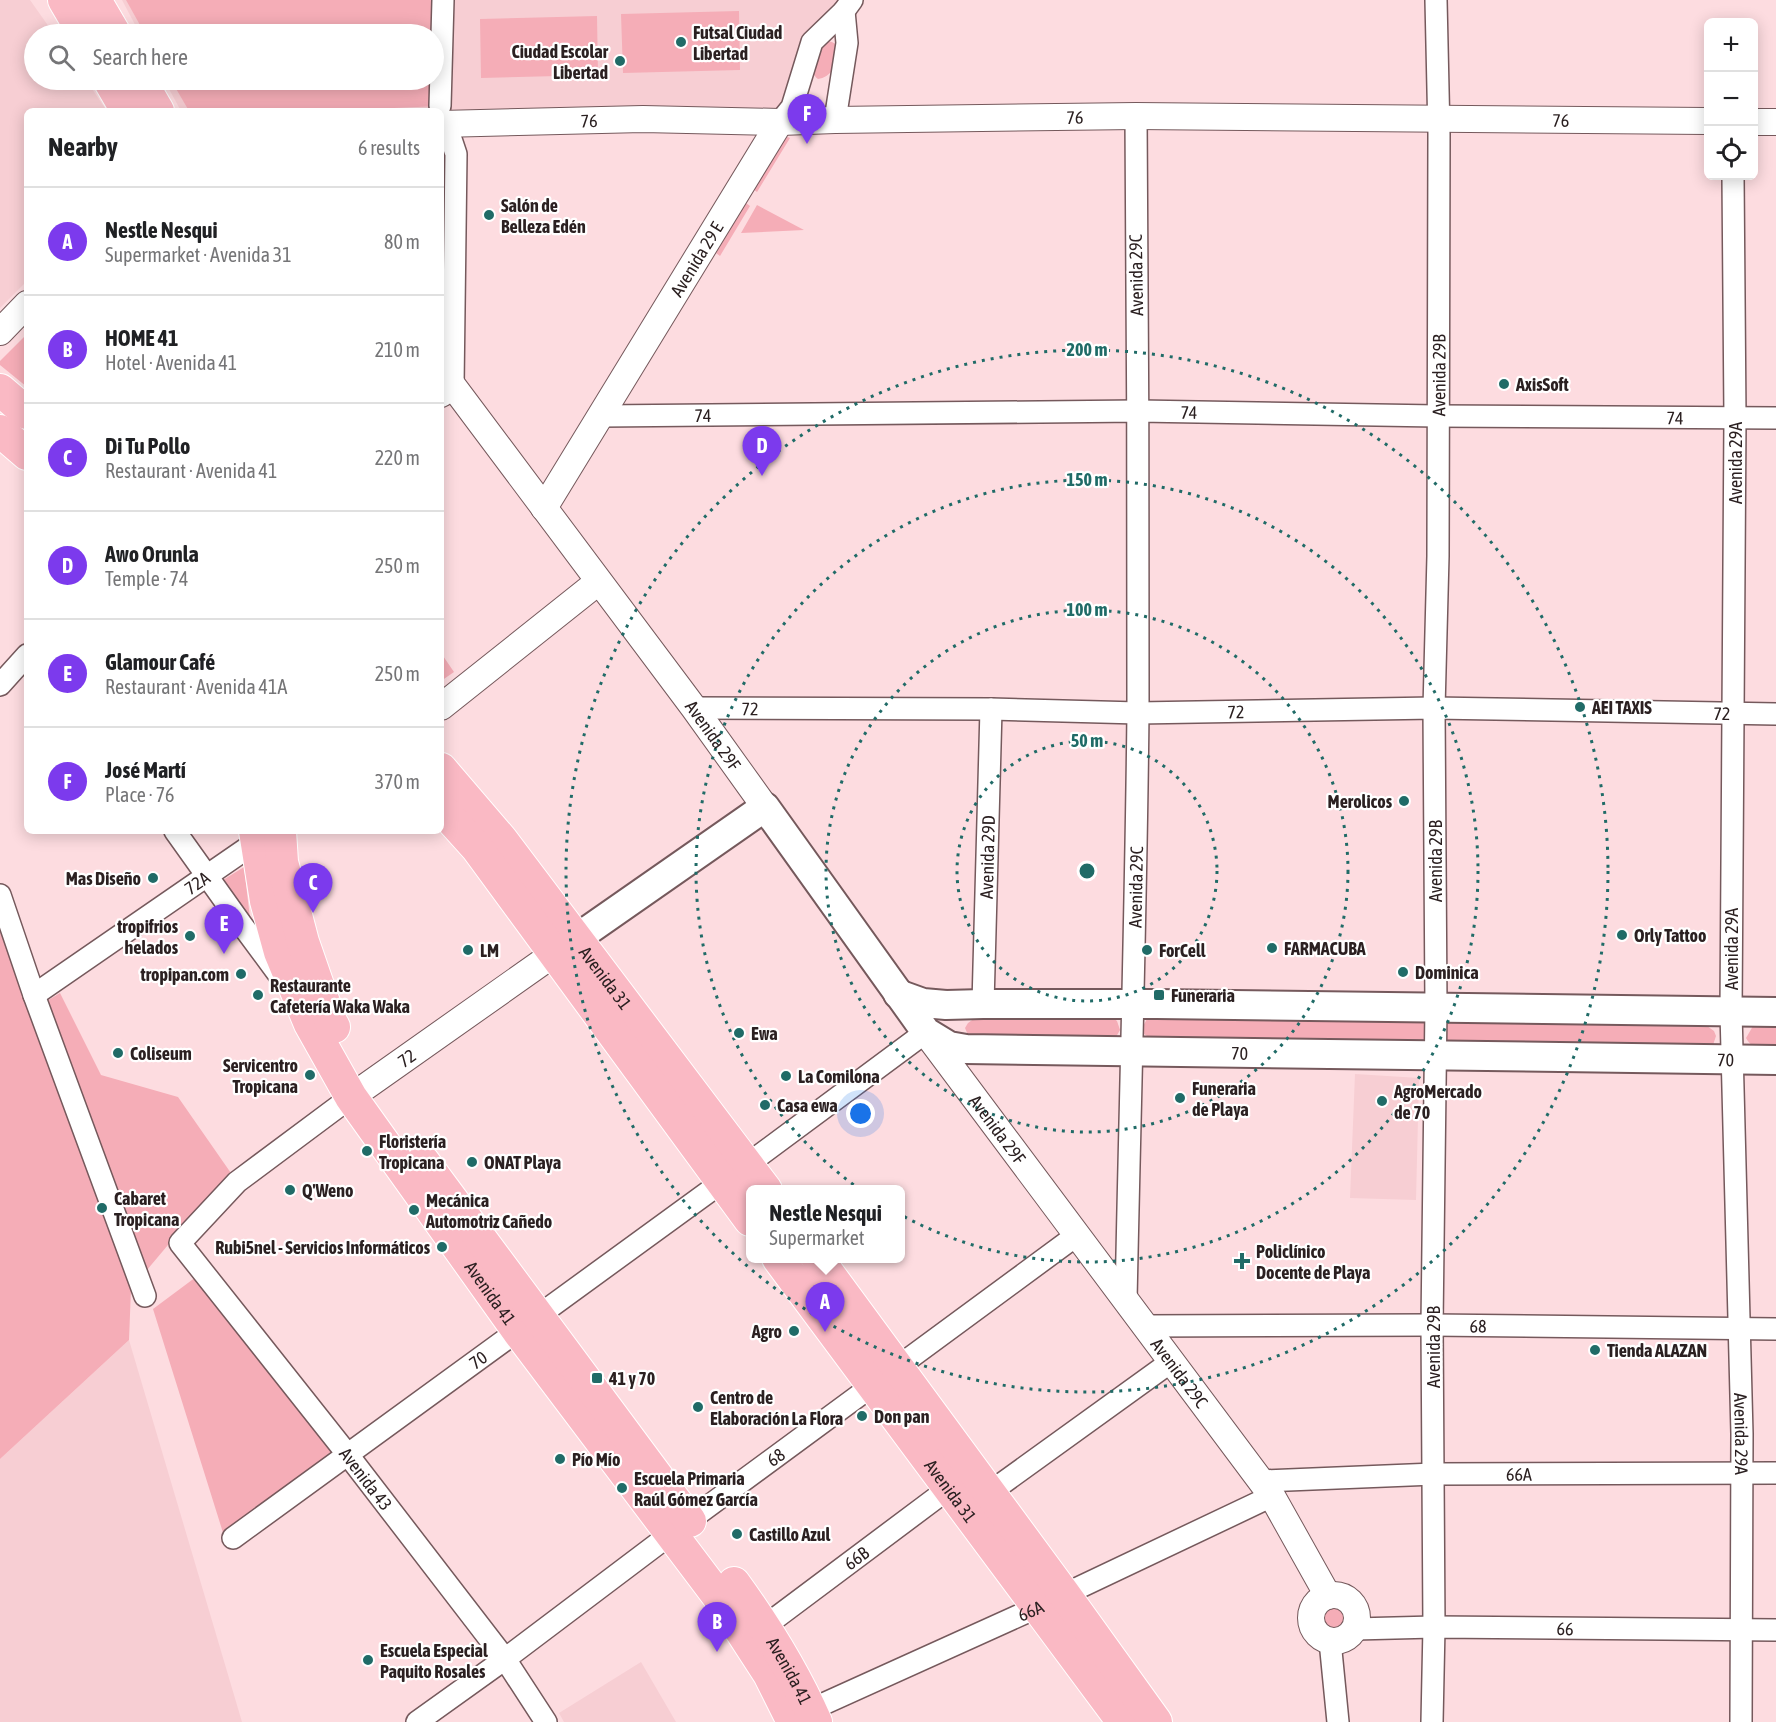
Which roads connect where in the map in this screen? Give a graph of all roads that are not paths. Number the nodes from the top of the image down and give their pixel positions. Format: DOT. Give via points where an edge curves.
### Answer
graph roads {
  1 [pos="64,0"];
  2 [pos="95,0"];
  3 [pos="443,0"];
  4 [pos="1436,0"];
  5 [pos="848,5"];
  6 [pos="78,24"];
  7 [pos="109,24"];
  8 [pos="443,24"];
  9 [pos="115,90"];
  10 [pos="146,90"];
  11 [pos="442,90"];
  12 [pos="125,108"];
  13 [pos="156,108"];
  14 [pos="442,108"];
  15 [pos="1136,116"];
  16 [pos="444,118"];
  17 [pos="1439,119"];
  18 [pos="835,120"];
  19 [pos="1704,121"];
  20 [pos="780,122"];
  21 [pos="1758,122"];
  22 [pos="1776,122"];
  23 [pos="444,123"];
  24 [pos="1733,180"];
  25 [pos="24,307"];
  26 [pos="0,332"];
  27 [pos="0,390"];
  28 [pos="447,390"];
  29 [pos="24,410"];
  30 [pos="1139,411"];
  31 [pos="601,416"];
  32 [pos="1437,416"];
  33 [pos="1735,418"];
  34 [pos="1776,418"];
  35 [pos="0,431"];
  36 [pos="24,451"];
  37 [pos="544,508"];
  38 [pos="598,582"];
  39 [pos="24,658"];
  40 [pos="0,685"];
  41 [pos="444,705"];
  42 [pos="694,708"];
  43 [pos="1434,708"];
  44 [pos="991,709"];
  45 [pos="1138,713"];
  46 [pos="1733,714"];
  47 [pos="1776,714"];
  48 [pos="444,772"];
  49 [pos="765,807"];
  50 [pos="444,811"];
  51 [pos="177,834"];
  52 [pos="265,834"];
  53 [pos="207,876"];
  54 [pos="0,896"];
  55 [pos="566,946"];
  56 [pos="898,994"];
  57 [pos="34,995"];
  58 [pos="1132,1003"];
  59 [pos="301,1004"];
  60 [pos="983,1004"];
  61 [pos="946,1005"];
  62 [pos="1436,1007"];
  63 [pos="1731,1012"];
  64 [pos="1776,1012"];
  65 [pos="926,1032"];
  66 [pos="1131,1050"];
  67 [pos="1434,1055"];
  68 [pos="1732,1060"];
  69 [pos="1776,1060"];
  70 [pos="359,1091"];
  71 [pos="748,1164"];
  72 [pos="722,1182"];
  73 [pos="763,1185"];
  74 [pos="746,1215"];
  75 [pos="1077,1235"];
  76 [pos="180,1243"];
  77 [pos="782,1263"];
  78 [pos="820,1263"];
  79 [pos="145,1296"];
  80 [pos="1126,1301"];
  81 [pos="528,1324"];
  82 [pos="1432,1325"];
  83 [pos="1145,1326"];
  84 [pos="1739,1329"];
  85 [pos="1776,1329"];
  86 [pos="1172,1361"];
  87 [pos="884,1377"];
  88 [pos="348,1455"];
  89 [pos="1741,1472"];
  90 [pos="1776,1473"];
  91 [pos="1434,1474"];
  92 [pos="1267,1488"];
  93 [pos="948,1489"];
  94 [pos="989,1493"];
  95 [pos="680,1526"];
  96 [pos="233,1538"];
  97 [pos="1328,1596"];
  98 [pos="1051,1601"];
  99 [pos="765,1626"];
  100 [pos="1434,1627"];
  101 [pos="1355,1629"];
  102 [pos="1742,1630"];
  103 [pos="1776,1630"];
  104 [pos="1330,1641"];
  105 [pos="505,1659"];
  106 [pos="1093,1683"];
  107 [pos="799,1719"];
  108 [pos="417,1722"];
  109 [pos="546,1722"];
  110 [pos="1105,1722"];
  111 [pos="1123,1722"];
  112 [pos="1156,1722"];
  113 [pos="1338,1722"];
  114 [pos="1432,1722"];
  115 [pos="1741,1722"];
  1 -- 6 [label="main road"];
  2 -- 7 [label="main road"];
  3 -- 8 [label="street, Avenida 29F"];
  4 -- 17 [label="street, Avenida 29B"];
  5 -- 18 [label="street, Avenida 29 E" via="847,43"];
  5 -- 20 [label="street, Avenida 29 E" via="812,42 792,107"];
  9 -- 12 [label="main road"];
  10 -- 13 [label="main road"];
  11 -- 14 [label="street, Avenida 29F"];
  15 -- 17 [label="street, 76"];
  15 -- 18 [label="street, 76"];
  15 -- 30 [label="street, Avenida 29C"];
  16 -- 20 [label="street, 76"];
  17 -- 19 [label="street, 76"];
  17 -- 32 [label="street, Avenida 29B"];
  18 -- 20 [label="street, 76"];
  20 -- 31 [label="street, Avenida 29 E"];
  21 -- 22 [label="street"];
  23 -- 28 [label="street, Avenida 29F" via="456,154"];
  24 -- 33 [label="street, Avenida 29A"];
  25 -- 26 [label="street"];
  27 -- 29 [label="main road"];
  28 -- 37 [label="street, Avenida 29F"];
  30 -- 31 [label="street, 74"];
  30 -- 32 [label="street, 74"];
  30 -- 45 [label="street, Avenida 29C"];
  31 -- 37 [label="street, Avenida 29 E"];
  32 -- 33 [label="street, 74"];
  32 -- 43 [label="street, Avenida 29B"];
  33 -- 34 [label="street, 74"];
  33 -- 46 [label="street, Avenida 29A"];
  35 -- 36 [label="main road"];
  37 -- 38 [label="street, Avenida 29F"];
  38 -- 41 [label="street"];
  38 -- 42 [label="street, Avenida 29F"];
  39 -- 40 [label="street"];
  42 -- 44 [label="street, 72"];
  42 -- 49 [label="street, Avenida 29F"];
  43 -- 45 [label="street, 72"];
  43 -- 46 [label="street, 72"];
  43 -- 62 [label="street, Avenida 29B"];
  44 -- 45 [label="street, 72"];
  44 -- 60 [label="street, Avenida 29D"];
  45 -- 58 [label="street, Avenida 29C"];
  46 -- 47 [label="street, 72"];
  46 -- 63 [label="street, Avenida 29A"];
  48 -- 55 [label="main road, Avenida 31" via="501,839"];
  49 -- 55 [label="main road, 72"];
  49 -- 56 [label="main road, Avenida 29F"];
  50 -- 55 [label="main road, Avenida 31"];
  51 -- 53 [label="street"];
  52 -- 53 [label="street, 72A"];
  52 -- 59 [label="main road, Avenida 41" via="266,901 280,952"];
  52 -- 70 [label="main road, Avenida 41" via="282,862 306,955"];
  53 -- 57 [label="street, 72A"];
  53 -- 59 [label="street"];
  54 -- 57 [label="street"];
  55 -- 70 [label="street, 72"];
  55 -- 71 [label="main road, Avenida 31"];
  55 -- 72 [label="main road, Avenida 31"];
  56 -- 61 [label="main road" via="923,1003"];
  56 -- 65 [label="main road, Avenida 29F"];
  57 -- 79 [label="street"];
  58 -- 60 [label="main road"];
  58 -- 62 [label="main road"];
  58 -- 66 [label="street, Avenida 29C"];
  59 -- 70 [label="main road, Avenida 41" via="310,1024"];
  60 -- 61 [label="main road"];
  61 -- 65 [label="main road" via="931,1017"];
  62 -- 63 [label="main road"];
  62 -- 67 [label="street, Avenida 29B"];
  63 -- 64 [label="main road"];
  63 -- 68 [label="street, Avenida 29A"];
  65 -- 66 [label="main road, 70" via="949,1046 966,1049"];
  65 -- 71 [label="street"];
  65 -- 75 [label="street, Avenida 29F"];
  66 -- 67 [label="main road, 70"];
  66 -- 80 [label="street, Avenida 29C"];
  67 -- 68 [label="main road, 70"];
  67 -- 82 [label="street, Avenida 29B"];
  68 -- 69 [label="main road, 70"];
  68 -- 84 [label="street, Avenida 29A"];
  70 -- 76 [label="street, 72" via="237,1182"];
  70 -- 81 [label="main road, Avenida 41"];
  71 -- 73 [label="main road, Avenida 31"];
  72 -- 74 [label="main road, Avenida 31"];
  72 -- 81 [label="street, 70"];
  75 -- 80 [label="street, Avenida 29F"];
  75 -- 87 [label="street, 68"];
  76 -- 88 [label="street, Avenida 43"];
  77 -- 87 [label="main road, Avenida 31"];
  78 -- 87 [label="main road, Avenida 31"];
  80 -- 83 [label="street, Avenida 29C"];
  81 -- 88 [label="street, 70"];
  81 -- 95 [label="main road, Avenida 41"];
  82 -- 83 [label="street, 68"];
  82 -- 84 [label="street, 68"];
  82 -- 91 [label="street, Avenida 29B"];
  83 -- 86 [label="street, Avenida 29C"];
  84 -- 85 [label="street, 68"];
  84 -- 89 [label="street, Avenida 29A"];
  86 -- 92 [label="street, Avenida 29C"];
  86 -- 94 [label="street"];
  87 -- 93 [label="main road, Avenida 31"];
  87 -- 94 [label="main road, Avenida 31"];
  87 -- 95 [label="street, 68"];
  88 -- 96 [label="street, 70"];
  88 -- 105 [label="street, Avenida 43"];
  89 -- 90 [label="street, 66A"];
  89 -- 91 [label="street, 66A"];
  89 -- 102 [label="street, Avenida 29A"];
  91 -- 92 [label="street, 66A"];
  91 -- 100 [label="street, Avenida 29B"];
  92 -- 97 [label="street, Avenida 29C"];
  92 -- 98 [label="street, 66A"];
  93 -- 98 [label="main road, Avenida 31"];
  93 -- 99 [label="street, 66B"];
  94 -- 98 [label="main road, Avenida 31"];
  95 -- 99 [label="main road, Avenida 41"];
  95 -- 105 [label="street, 68"];
  95 -- 107 [label="main road, Avenida 41" via="721,1600"];
  97 -- 101 [label="street" via="1344,1597 1355,1607"];
  97 -- 104 [label="street" via="1315,1605 1311,1620 1317,1633"];
  98 -- 106 [label="main road, Avenida 31"];
  98 -- 107 [label="street, 66A"];
  98 -- 112 [label="main road, Avenida 31"];
  99 -- 107 [label="main road, Avenida 41"];
  100 -- 101 [label="street, 66"];
  100 -- 102 [label="street, 66"];
  100 -- 114 [label="street, Avenida 29B"];
  101 -- 104 [label="street" via="1344,1639"];
  102 -- 103 [label="street, 66"];
  102 -- 115 [label="street, Avenida 29A"];
  104 -- 113 [label="street"];
  105 -- 108 [label="street, 68"];
  105 -- 109 [label="street, Avenida 43"];
  106 -- 110 [label="street"];
  106 -- 111 [label="main road, Avenida 31"];
}
